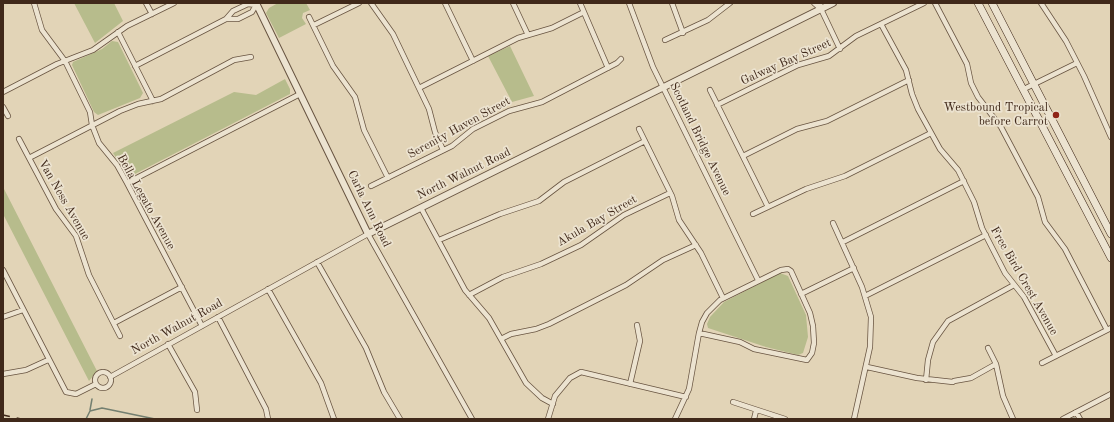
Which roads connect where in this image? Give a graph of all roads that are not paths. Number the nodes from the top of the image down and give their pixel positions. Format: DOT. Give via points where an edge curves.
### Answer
graph roads {
  1 [pos="34,3"];
  2 [pos="146,3"];
  3 [pos="174,3"];
  4 [pos="359,3"];
  5 [pos="371,3"];
  6 [pos="445,3"];
  7 [pos="513,3"];
  8 [pos="580,3"];
  9 [pos="629,3"];
  10 [pos="672,3"];
  11 [pos="730,3"];
  12 [pos="814,3"];
  13 [pos="833,3"];
  14 [pos="924,3"];
  15 [pos="935,3"];
  16 [pos="978,3"];
  17 [pos="992,3"];
  18 [pos="1040,3"];
  19 [pos="257,4"];
  20 [pos="820,6"];
  21 [pos="584,12"];
  22 [pos="152,14"];
  23 [pos="309,18"];
  24 [pos="226,20"];
  25 [pos="881,24"];
  26 [pos="314,25"];
  27 [pos="118,32"];
  28 [pos="683,32"];
  29 [pos="528,35"];
  30 [pos="665,40"];
  31 [pos="840,49"];
  32 [pos="251,57"];
  33 [pos="621,59"];
  34 [pos="473,61"];
  35 [pos="65,62"];
  36 [pos="1077,63"];
  37 [pos="135,66"];
  38 [pos="608,68"];
  39 [pos="909,80"];
  40 [pos="1035,84"];
  41 [pos="663,87"];
  42 [pos="419,88"];
  43 [pos="1024,89"];
  44 [pos="710,90"];
  45 [pos="3,92"];
  46 [pos="300,94"];
  47 [pos="153,101"];
  48 [pos="717,105"];
  49 [pos="3,107"];
  50 [pos="8,116"];
  51 [pos="92,125"];
  52 [pos="639,129"];
  53 [pos="931,133"];
  54 [pos="1111,137"];
  55 [pos="19,139"];
  56 [pos="645,141"];
  57 [pos="443,150"];
  58 [pos="743,156"];
  59 [pos="29,158"];
  60 [pos="388,178"];
  61 [pos="964,181"];
  62 [pos="127,183"];
  63 [pos="371,186"];
  64 [pos="670,193"];
  65 [pos="768,207"];
  66 [pos="421,208"];
  67 [pos="753,214"];
  68 [pos="833,223"];
  69 [pos="368,234"];
  70 [pos="1111,234"];
  71 [pos="986,235"];
  72 [pos="439,240"];
  73 [pos="843,242"];
  74 [pos="696,245"];
  75 [pos="1111,258"];
  76 [pos="317,262"];
  77 [pos="854,268"];
  78 [pos="3,270"];
  79 [pos="758,280"];
  80 [pos="1014,285"];
  81 [pos="182,287"];
  82 [pos="268,289"];
  83 [pos="801,294"];
  84 [pos="469,295"];
  85 [pos="865,296"];
  86 [pos="723,298"];
  87 [pos="23,310"];
  88 [pos="218,317"];
  89 [pos="3,318"];
  90 [pos="114,323"];
  91 [pos="637,325"];
  92 [pos="202,326"];
  93 [pos="1109,329"];
  94 [pos="700,333"];
  95 [pos="120,336"];
  96 [pos="501,339"];
  97 [pos="168,344"];
  98 [pos="988,348"];
  99 [pos="1056,356"];
  100 [pos="48,360"];
  101 [pos="1042,363"];
  102 [pos="996,364"];
  103 [pos="867,367"];
  104 [pos="3,374"];
  105 [pos="110,376"];
  106 [pos="926,380"];
  107 [pos="96,384"];
  108 [pos="630,384"];
  109 [pos="1111,394"];
  110 [pos="686,397"];
  111 [pos="733,402"];
  112 [pos="553,404"];
  113 [pos="197,410"];
  114 [pos="756,411"];
  115 [pos="1076,412"];
  116 [pos="268,419"];
  117 [pos="334,419"];
  118 [pos="400,419"];
  119 [pos="472,419"];
  120 [pos="548,419"];
  121 [pos="675,419"];
  122 [pos="754,419"];
  123 [pos="785,419"];
  124 [pos="854,419"];
  125 [pos="1013,419"];
  126 [pos="1063,419"];
  127 [pos="1080,419"];
  1 -- 35 [label="street, Bella Legato Avenue" via="42,30"];
  2 -- 22 [label="street"];
  3 -- 22 [label="street"];
  4 -- 26 [label="street"];
  5 -- 42 [label="street" via="393,34"];
  6 -- 34 [label="street"];
  7 -- 29 [label="street"];
  8 -- 21 [label="street"];
  9 -- 41 [label="street, Scotland Bridge Avenue"];
  10 -- 28 [label="street"];
  11 -- 28 [label="street" via="708,20"];
  12 -- 20 [label="street"];
  13 -- 20 [label="street, North Walnut Road"];
  14 -- 25 [label="street, Galway Bay Street"];
  15 -- 93 [label="street" via="967,64 978,97 1001,127 1038,197 1045,222 1065,249"];
  16 -- 43 [label="main road"];
  17 -- 40 [label="main road"];
  18 -- 36 [label="street" via="1066,41"];
  19 -- 24 [label="street" via="248,4 233,11"];
  19 -- 24 [label="street" via="252,12 238,19"];
  19 -- 46 [label="street, Carla Ann Road"];
  20 -- 31 [label="street"];
  20 -- 41 [label="street, North Walnut Road"];
  21 -- 29 [label="street" via="552,28"];
  21 -- 38 [label="street"];
  22 -- 27 [label="street"];
  23 -- 26 [label="street"];
  24 -- 37 [label="street"];
  25 -- 31 [label="street, Galway Bay Street" via="856,36"];
  25 -- 39 [label="street, Free Bird Crest Avenue"];
  26 -- 60 [label="street" via="333,66 355,97 364,130"];
  27 -- 35 [label="street" via="93,50"];
  27 -- 37 [label="street"];
  28 -- 30 [label="street"];
  29 -- 34 [label="street"];
  31 -- 48 [label="street, Galway Bay Street" via="829,56 798,65"];
  32 -- 47 [label="street" via="234,60 167,97"];
  33 -- 38 [label="street, Serenity Haven Street"];
  34 -- 42 [label="street"];
  35 -- 45 [label="street"];
  35 -- 51 [label="street, Bella Legato Avenue" via="90,112"];
  36 -- 40 [label="street"];
  36 -- 54 [label="street"];
  37 -- 47 [label="street"];
  38 -- 57 [label="street, Serenity Haven Street" via="542,102 509,111 473,129 458,142"];
  39 -- 53 [label="street, Free Bird Crest Avenue" via="913,99"];
  39 -- 58 [label="street" via="827,121 801,127"];
  40 -- 43 [label="street"];
  40 -- 70 [label="main road"];
  41 -- 66 [label="street, North Walnut Road"];
  41 -- 79 [label="street, Scotland Bridge Avenue"];
  42 -- 57 [label="street"];
  43 -- 75 [label="main road"];
  44 -- 48 [label="street"];
  46 -- 62 [label="street"];
  46 -- 69 [label="street, Carla Ann Road"];
  47 -- 51 [label="street" via="125,109"];
  48 -- 58 [label="street"];
  49 -- 50 [label="street"];
  51 -- 59 [label="street"];
  51 -- 62 [label="street, Bella Legato Avenue" via="99,143 117,165"];
  52 -- 56 [label="street"];
  53 -- 61 [label="street, Free Bird Crest Avenue"];
  53 -- 65 [label="street" via="832,182 806,189"];
  55 -- 59 [label="street, Van Ness Avenue"];
  56 -- 64 [label="street"];
  56 -- 72 [label="street" via="564,182 539,201 500,214"];
  57 -- 60 [label="street, Serenity Haven Street"];
  58 -- 65 [label="street"];
  59 -- 90 [label="street, Van Ness Avenue" via="56,209 76,236 87,270"];
  60 -- 63 [label="street, Serenity Haven Street"];
  61 -- 71 [label="street, Free Bird Crest Avenue"];
  61 -- 73 [label="street"];
  62 -- 81 [label="street, Bella Legato Avenue"];
  64 -- 74 [label="street" via="679,220"];
  64 -- 84 [label="street, Akula Bay Street" via="624,215 581,244 541,264 503,277"];
  65 -- 67 [label="street"];
  66 -- 69 [label="street, North Walnut Road"];
  66 -- 72 [label="street"];
  68 -- 73 [label="street"];
  69 -- 76 [label="street, North Walnut Road"];
  69 -- 119 [label="street, Carla Ann Road"];
  71 -- 80 [label="street, Free Bird Crest Avenue"];
  71 -- 85 [label="street"];
  72 -- 84 [label="street"];
  73 -- 77 [label="street"];
  74 -- 86 [label="street"];
  74 -- 96 [label="street" via="663,260 626,285 549,324"];
  76 -- 82 [label="street, North Walnut Road"];
  76 -- 118 [label="street" via="366,348 384,392"];
  77 -- 83 [label="street"];
  77 -- 85 [label="street"];
  78 -- 87 [label="street"];
  79 -- 83 [label="street" via="785,268 791,271"];
  79 -- 86 [label="street"];
  80 -- 99 [label="street, Free Bird Crest Avenue" via="1024,297"];
  80 -- 106 [label="street" via="948,320 934,342 928,360"];
  81 -- 90 [label="street"];
  81 -- 92 [label="street, Bella Legato Avenue"];
  82 -- 88 [label="street, North Walnut Road"];
  82 -- 117 [label="street" via="321,383"];
  83 -- 94 [label="street" via="810,314 814,335 812,353 807,360 754,349 740,342"];
  84 -- 96 [label="street" via="489,318"];
  85 -- 103 [label="street" via="872,333"];
  86 -- 94 [label="street" via="707,313"];
  87 -- 89 [label="street"];
  87 -- 100 [label="street"];
  88 -- 92 [label="street, North Walnut Road"];
  88 -- 116 [label="street" via="266,409"];
  90 -- 95 [label="street, Van Ness Avenue"];
  91 -- 108 [label="street" via="640,340"];
  92 -- 97 [label="street, North Walnut Road"];
  93 -- 99 [label="street"];
  94 -- 110 [label="street"];
  96 -- 112 [label="street" via="526,383 542,398"];
  97 -- 105 [label="street, North Walnut Road"];
  97 -- 113 [label="street" via="195,392"];
  98 -- 102 [label="street"];
  99 -- 101 [label="street"];
  100 -- 104 [label="street" via="26,370"];
  100 -- 107 [label="street, North Walnut Road" via="66,392 73,395"];
  102 -- 106 [label="street" via="971,378 952,382"];
  102 -- 125 [label="street" via="1003,396"];
  103 -- 106 [label="street"];
  103 -- 124 [label="street"];
  105 -- 107 [label="street, North Walnut Road" via="107,387"];
  105 -- 107 [label="street, North Walnut Road" via="106,373 98,374 95,378"];
  108 -- 110 [label="street"];
  108 -- 112 [label="street" via="580,372 563,386"];
  109 -- 115 [label="street"];
  110 -- 121 [label="street"];
  111 -- 114 [label="street"];
  112 -- 120 [label="street"];
  114 -- 122 [label="street"];
  114 -- 123 [label="street"];
  115 -- 126 [label="street"];
  115 -- 127 [label="street"];
}
